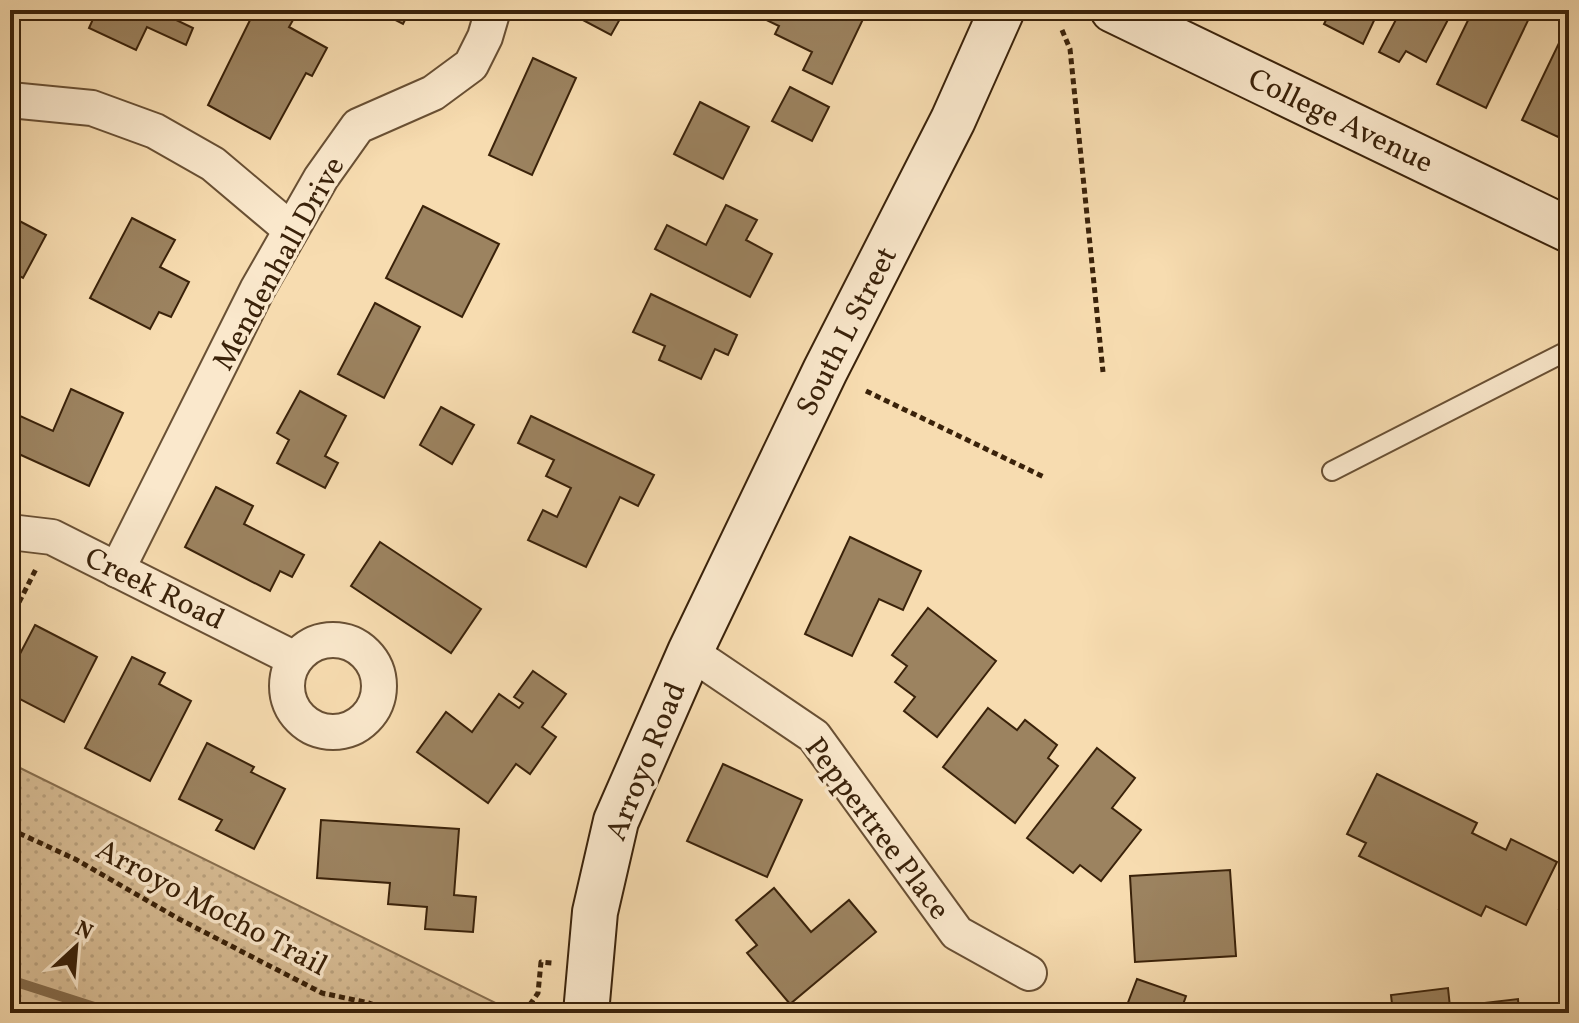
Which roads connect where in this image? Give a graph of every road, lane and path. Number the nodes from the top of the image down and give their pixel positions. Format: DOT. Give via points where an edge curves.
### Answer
graph roads {
  1 [pos="493,10"];
  2 [pos="1002,10"];
  3 [pos="1113,10"];
  4 [pos="1062,30"];
  5 [pos="10,100"];
  6 [pos="290,229"];
  7 [pos="1569,230"];
  8 [pos="1569,350"];
  9 [pos="1103,372"];
  10 [pos="866,391"];
  11 [pos="1332,471"];
  12 [pos="1046,478"];
  13 [pos="10,532"];
  14 [pos="52,537"];
  15 [pos="117,570"];
  16 [pos="10,620"];
  17 [pos="690,652"];
  18 [pos="295,659"];
  19 [pos="10,829"];
  20 [pos="1029,973"];
  21 [pos="397,1013"];
  22 [pos="586,1013"];
  1 -- 6 [label="street, Mendenhall Drive" via="471,65 433,93 358,126"];
  2 -- 17 [label="street, South L Street" via="953,120"];
  3 -- 7 [label="street, College Avenue"];
  4 -- 9 [label="path" via="1070,49"];
  5 -- 6 [label="street" via="92,108 155,131 213,164"];
  6 -- 15 [label="street, Mendenhall Drive"];
  8 -- 11 [label="lane"];
  10 -- 12 [label="path"];
  13 -- 14 [label="street, Creek Road"];
  14 -- 15 [label="street, Creek Road"];
  14 -- 16 [label="path"];
  15 -- 18 [label="street, Creek Road"];
  17 -- 20 [label="street, Peppertree Place" via="814,736 957,933"];
  17 -- 22 [label="street, Arroyo Road" via="616,821 595,912"];
  19 -- 21 [label="path, Arroyo Mocho Trail" via="322,993"];
}
